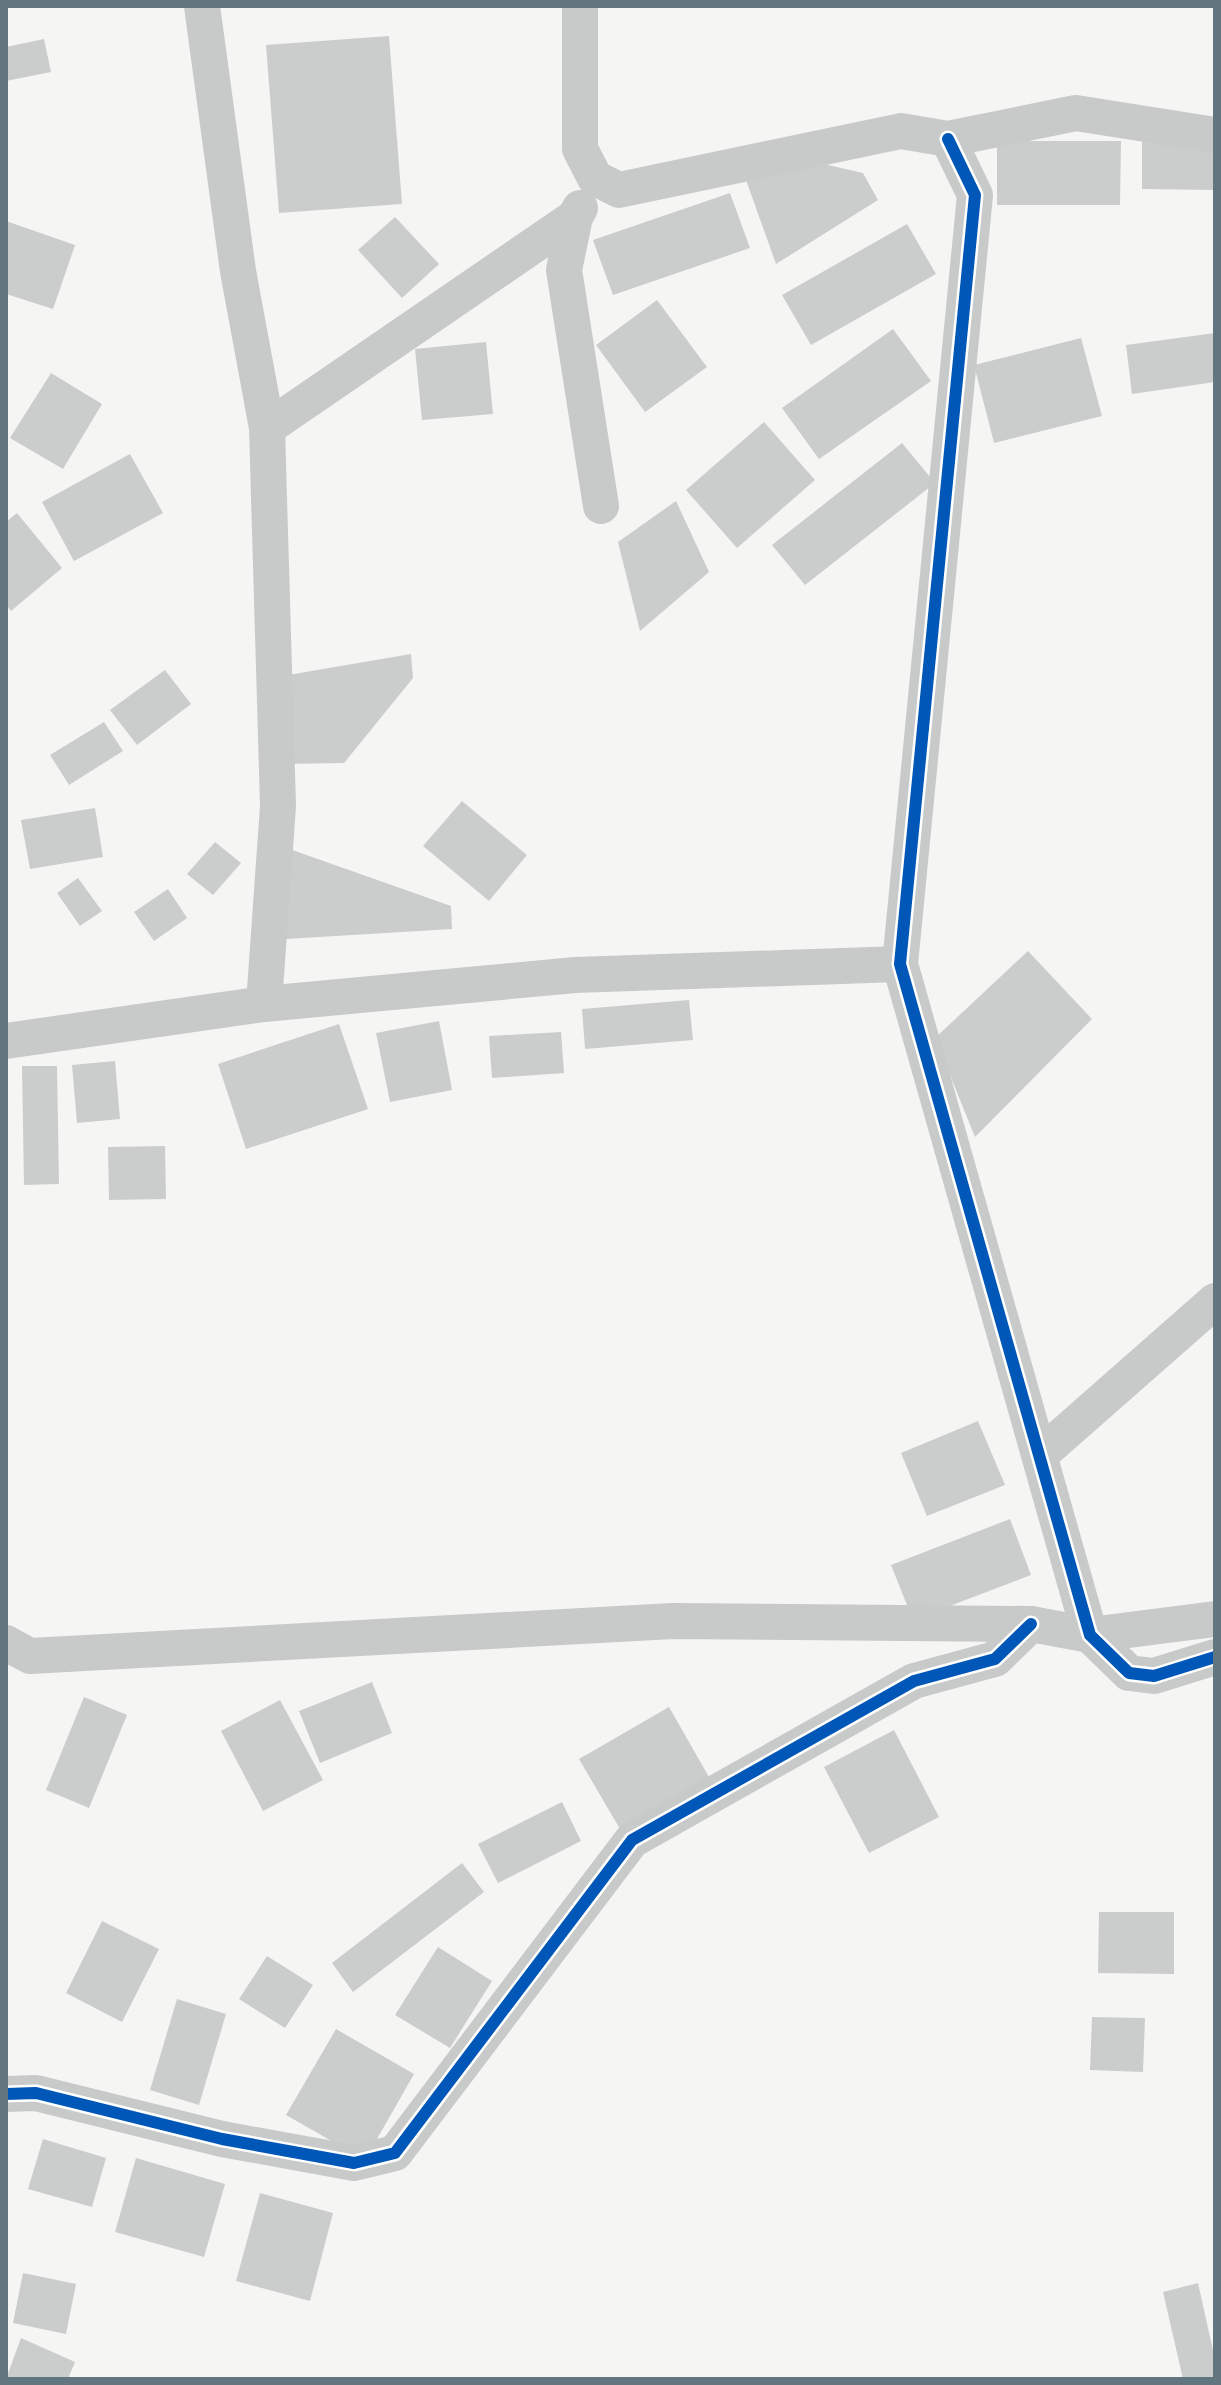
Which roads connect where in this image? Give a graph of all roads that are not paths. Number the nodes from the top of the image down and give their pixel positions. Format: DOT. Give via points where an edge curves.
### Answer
graph roads {
  1 [pos="202,6"];
  2 [pos="580,6"];
  3 [pos="1215,135"];
  4 [pos="948,139"];
  5 [pos="595,178"];
  6 [pos="575,217"];
  7 [pos="267,428"];
  8 [pos="601,506"];
  9 [pos="900,964"];
  10 [pos="264,1004"];
  11 [pos="6,1041"];
  12 [pos="1215,1301"];
  13 [pos="1040,1455"];
  14 [pos="1215,1619"];
  15 [pos="1031,1624"];
  16 [pos="1090,1635"];
  17 [pos="6,1643"];
  18 [pos="1215,1657"];
  19 [pos="6,2094"];
  1 -- 7 [label="street" via="238,271"];
  2 -- 5 [label="street" via="580,149"];
  3 -- 4 [label="street" via="1076,113"];
  4 -- 5 [label="street" via="901,131 619,190"];
  4 -- 9 [label="street" via="975,195"];
  5 -- 6 [label="street"];
  6 -- 7 [label="street"];
  6 -- 8 [label="street" via="564,270"];
  7 -- 10 [label="street" via="278,806"];
  9 -- 10 [label="street" via="575,975"];
  9 -- 13 [label="street"];
  10 -- 11 [label="street"];
  12 -- 13 [label="street"];
  13 -- 16 [label="street"];
  14 -- 16 [label="street"];
  15 -- 16 [label="street"];
  15 -- 17 [label="street" via="673,1621 30,1656"];
  15 -- 19 [label="street" via="995,1659 914,1681 632,1840 395,2153 354,2163 222,2139 36,2093"];
  16 -- 18 [label="street" via="1129,1673 1154,1676"];
}
